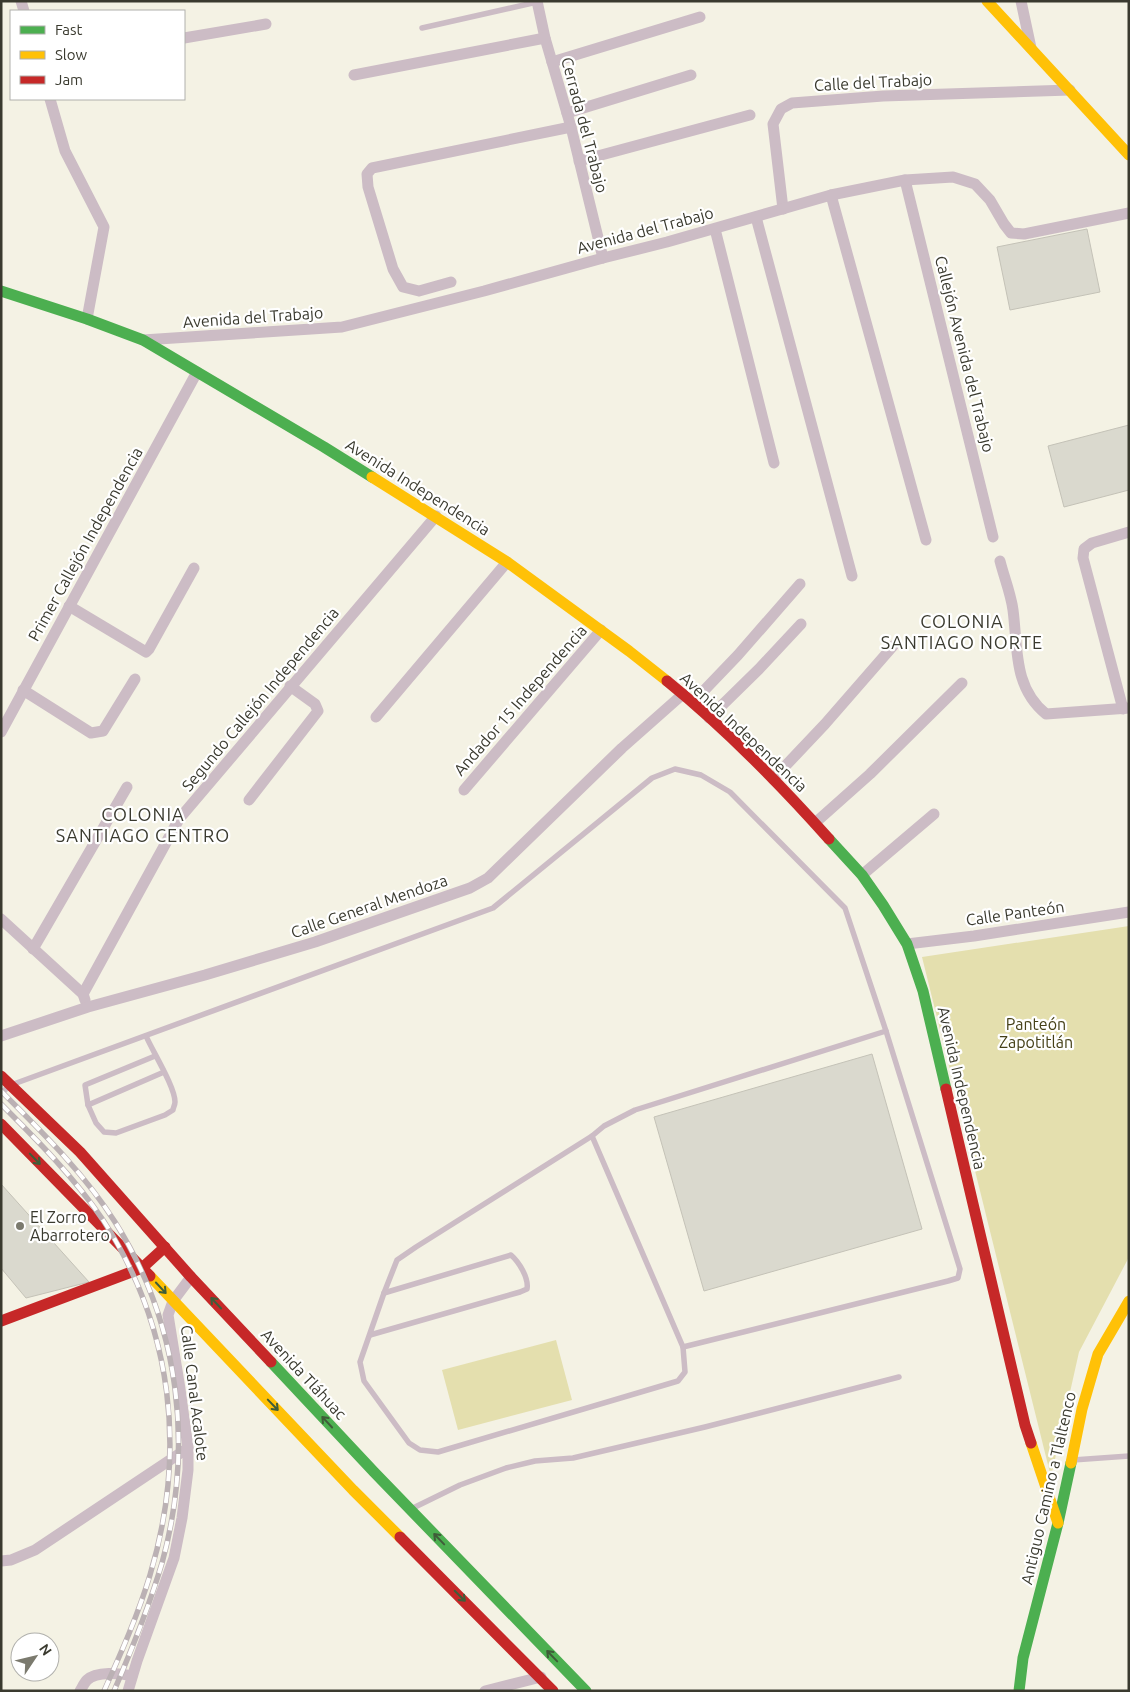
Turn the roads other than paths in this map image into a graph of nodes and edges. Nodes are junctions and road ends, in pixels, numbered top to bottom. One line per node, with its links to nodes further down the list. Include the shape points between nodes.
1 (987, 1): 9 (street)
2 (1021, 1): 9 (street)
3 (537, 2): 6 (lane); 8 (street, Cerrada del Trabajo)
4 (700, 17): 10 (street)
5 (266, 24): 7 (street)
6 (422, 28)
7 (185, 38)
8 (545, 38): 10 (street, Cerrada del Trabajo); 11 (street)
9 (1031, 48): 13 (street)
10 (552, 62): 15 (street, Cerrada del Trabajo)
11 (354, 75)
12 (691, 75): 15 (street)
13 (1070, 90): 18 (street); 22 (street, Calle del Trabajo, via 792,102 781,109 774,124)
14 (50, 100): 29 (street, via 65,151 104,227)
15 (567, 113): 17 (street, Cerrada del Trabajo)
16 (750, 115): 19 (street)
17 (571, 127): 19 (street, Cerrada del Trabajo); 27 (street, via 372,168 367,174 393,269 403,287 419,291)
18 (1129, 156)
19 (579, 161): 26 (street, Cerrada del Trabajo)
20 (905, 180): 21 (street, Avenida del Trabajo); 23 (street, Avenida del Trabajo, via 952,177 975,184 990,200 1011,233 1024,234); 35 (street, Callejón Avenida del Trabajo)
21 (831, 195): 22 (street, Avenida del Trabajo); 36 (street)
22 (783, 209): 24 (street, Avenida del Trabajo)
23 (1129, 213)
24 (756, 217): 25 (street, Avenida del Trabajo); 40 (street)
25 (715, 229): 26 (street, Avenida del Trabajo); 32 (street)
26 (602, 258): 30 (street, Avenida del Trabajo, via 342,327)
27 (451, 282)
28 (3, 294): 29 (street, Avenida Independencia)
29 (87, 318): 30 (street, Avenida Independencia)
30 (143, 340): 31 (street, Avenida Independencia)
31 (197, 372): 33 (street, Avenida Independencia); 42 (street, Primer Callejón Independencia)
32 (774, 463)
33 (436, 516): 38 (street, Avenida Independencia); 48 (street, Segundo Callejón Independencia)
34 (1129, 532): 52 (street, via 1092,543 1084,550 1084,565)
35 (993, 537)
36 (926, 540)
37 (1000, 561): 52 (street, via 1013,608 1015,650 1021,675 1036,706 1046,714)
38 (506, 562): 44 (street, Avenida Independencia); 53 (street)
39 (194, 568): 42 (street, via 146,652)
40 (852, 576)
41 (800, 584): 51 (street)
42 (70, 606): 49 (street, Primer Callejón Independencia)
43 (801, 624): 54 (street)
44 (601, 630): 50 (street, Avenida Independencia); 58 (street, Andador 15 Independencia)
45 (893, 646): 56 (street)
46 (135, 679): 49 (street, via 103,732 98,733 91,733)
47 (962, 683): 61 (street)
48 (290, 686): 59 (street, via 315,704 318,711); 67 (street, Segundo Callejón Independencia, via 179,819)
49 (23, 690): 55 (street, Primer Callejón Independencia)
50 (683, 694): 51 (street, Avenida Independencia); 68 (street, Calle General Mendoza, via 622,748 488,878 470,888 315,942)
51 (693, 702): 54 (street, Avenida Independencia)
52 (1126, 709)
53 (376, 716)
54 (710, 718): 56 (street, Avenida Independencia)
55 (1, 732)
56 (773, 779): 61 (street, Avenida Independencia)
57 (127, 787): 66 (street)
58 (464, 790)
59 (249, 800)
60 (934, 814): 62 (street)
61 (815, 823): 62 (street, Avenida Independencia)
62 (862, 875): 65 (street, Avenida Independencia)
63 (1129, 912): 65 (street, Calle Panteón)
64 (1, 919): 66 (street)
65 (907, 944): 95 (street, Avenida Independencia, via 923,991 1025,1425)
66 (33, 949): 67 (street)
67 (84, 994): 68 (street)
68 (88, 1007): 70 (street, Calle General Mendoza)
69 (886, 1031): 71 (lane, via 845,908 730,792 701,775 675,769 652,778 493,908); 79 (lane, via 635,1110); 88 (lane, via 960,1269 958,1278)
70 (1, 1036)
71 (146, 1036): 72 (lane); 75 (lane)
72 (155, 1056): 73 (lane); 77 (lane, via 85,1085)
73 (164, 1072): 77 (lane); 77 (lane, via 175,1102 173,1110 165,1115 116,1133 104,1132)
74 (1, 1076): 75 (street, Avenida Tláhuac)
75 (11, 1085): 76 (lane); 80 (street, Avenida Tláhuac, via 80,1152)
76 (1, 1093)
77 (88, 1105)
78 (1, 1124): 81 (street, Avenida Tláhuac, one-way to 81)
79 (592, 1136): 83 (lane, via 397,1260); 88 (lane)
80 (165, 1247): 81 (street); 82 (street, Avenida Tláhuac)
81 (142, 1268): 84 (street, Avenida Tláhuac, one-way to 84); 86 (street)
82 (191, 1277): 84 (street, Calle Canal Acalote); 93 (street, Avenida Tláhuac, one-way to 82)
83 (384, 1294): 87 (lane); 87 (lane, via 511,1255 528,1284 520,1292)
84 (173, 1301): 90 (street, Calle Canal Acalote, via 168,1315); 93 (street, Avenida Tláhuac, one-way to 93, via 273,1404)
85 (1129, 1301): 92 (street, Antiguo Camino a Tlaltenco, via 1098,1354)
86 (1, 1321)
87 (370, 1335): 88 (lane, via 360,1362 364,1381 409,1443 420,1450 438,1452 678,1381 684,1372)
88 (683, 1348)
89 (899, 1377): 94 (lane, via 582,1456 506,1468 460,1485)
90 (188, 1448): 96 (street, via 35,1550); 97 (street, Calle Canal Acalote, via 182,1518 174,1558)
91 (1129, 1456): 92 (lane)
92 (1071, 1461): 95 (street, Antiguo Camino a Tlaltenco)
93 (363, 1481): 94 (street, Avenida Tláhuac); 98 (street, Avenida Tláhuac, one-way to 98)
94 (411, 1509): 103 (street, Avenida Tláhuac, one-way to 94)
95 (1058, 1523): 104 (street, Antiguo Camino a Tlaltenco, via 1023,1658)
96 (1, 1561)
97 (132, 1676): 99 (street, via 97,1675 87,1679); 100 (street, Calle Canal Acalote)
98 (541, 1677): 101 (street); 102 (street, Avenida Tláhuac)
99 (80, 1691)
100 (128, 1691)
101 (484, 1691)
102 (554, 1691)
103 (586, 1691)
104 (1018, 1691)

